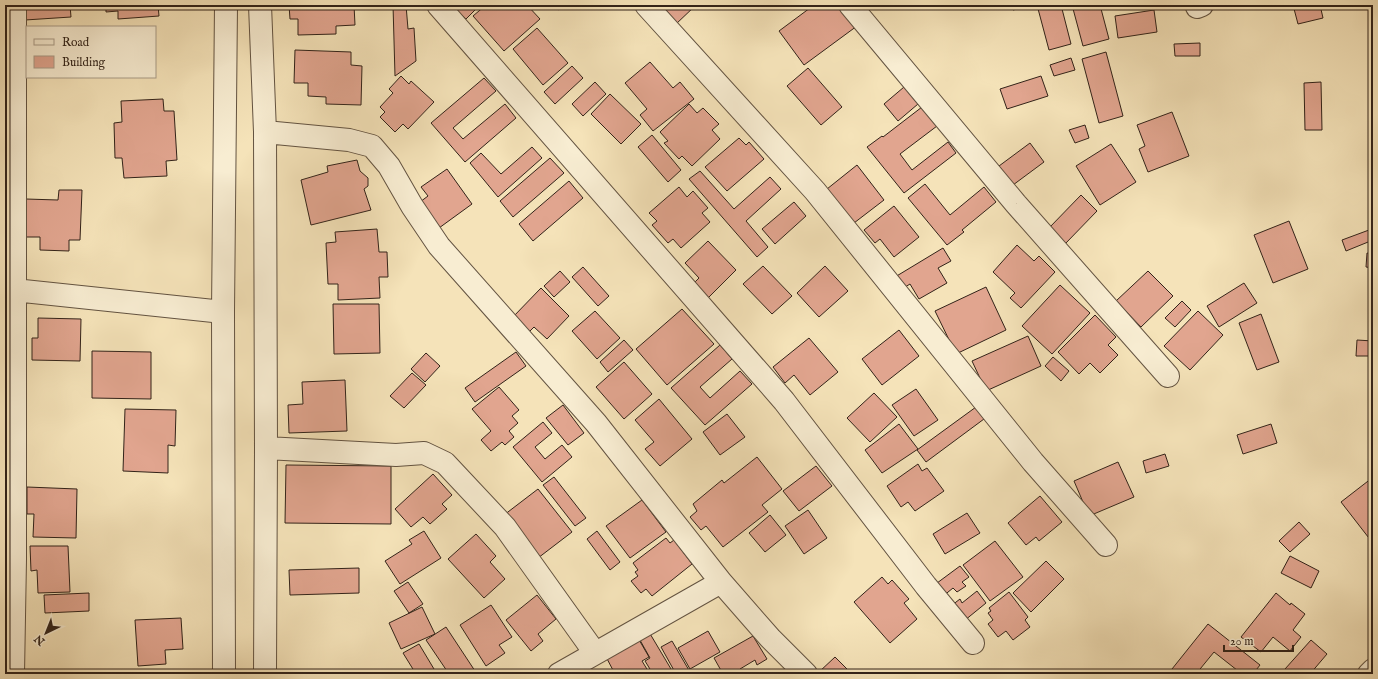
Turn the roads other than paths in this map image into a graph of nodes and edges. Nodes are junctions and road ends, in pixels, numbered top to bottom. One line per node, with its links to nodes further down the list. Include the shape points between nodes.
1 (15, 5): 8 (street)
2 (226, 5): 9 (street)
3 (260, 5): 7 (street)
4 (438, 5): 14 (street, via 784,401)
5 (646, 5): 12 (street, via 815,191 1033,462)
6 (850, 5): 10 (street, via 1016,204)
7 (265, 132): 11 (street); 13 (street, via 349,140 372,146 389,166 438,246 596,423)
8 (10, 289): 9 (street); 17 (street, via 15,559)
9 (223, 312): 18 (street)
10 (1168, 376)
11 (266, 448): 15 (street, via 396,455 424,453 445,463 505,527); 19 (street)
12 (1106, 545)
13 (720, 582): 15 (street); 21 (street)
14 (973, 643)
15 (595, 653): 20 (street)
16 (1373, 670): 22 (street)
17 (13, 674)
18 (224, 674)
19 (265, 674)
20 (559, 674)
21 (806, 674)
22 (1370, 674)

